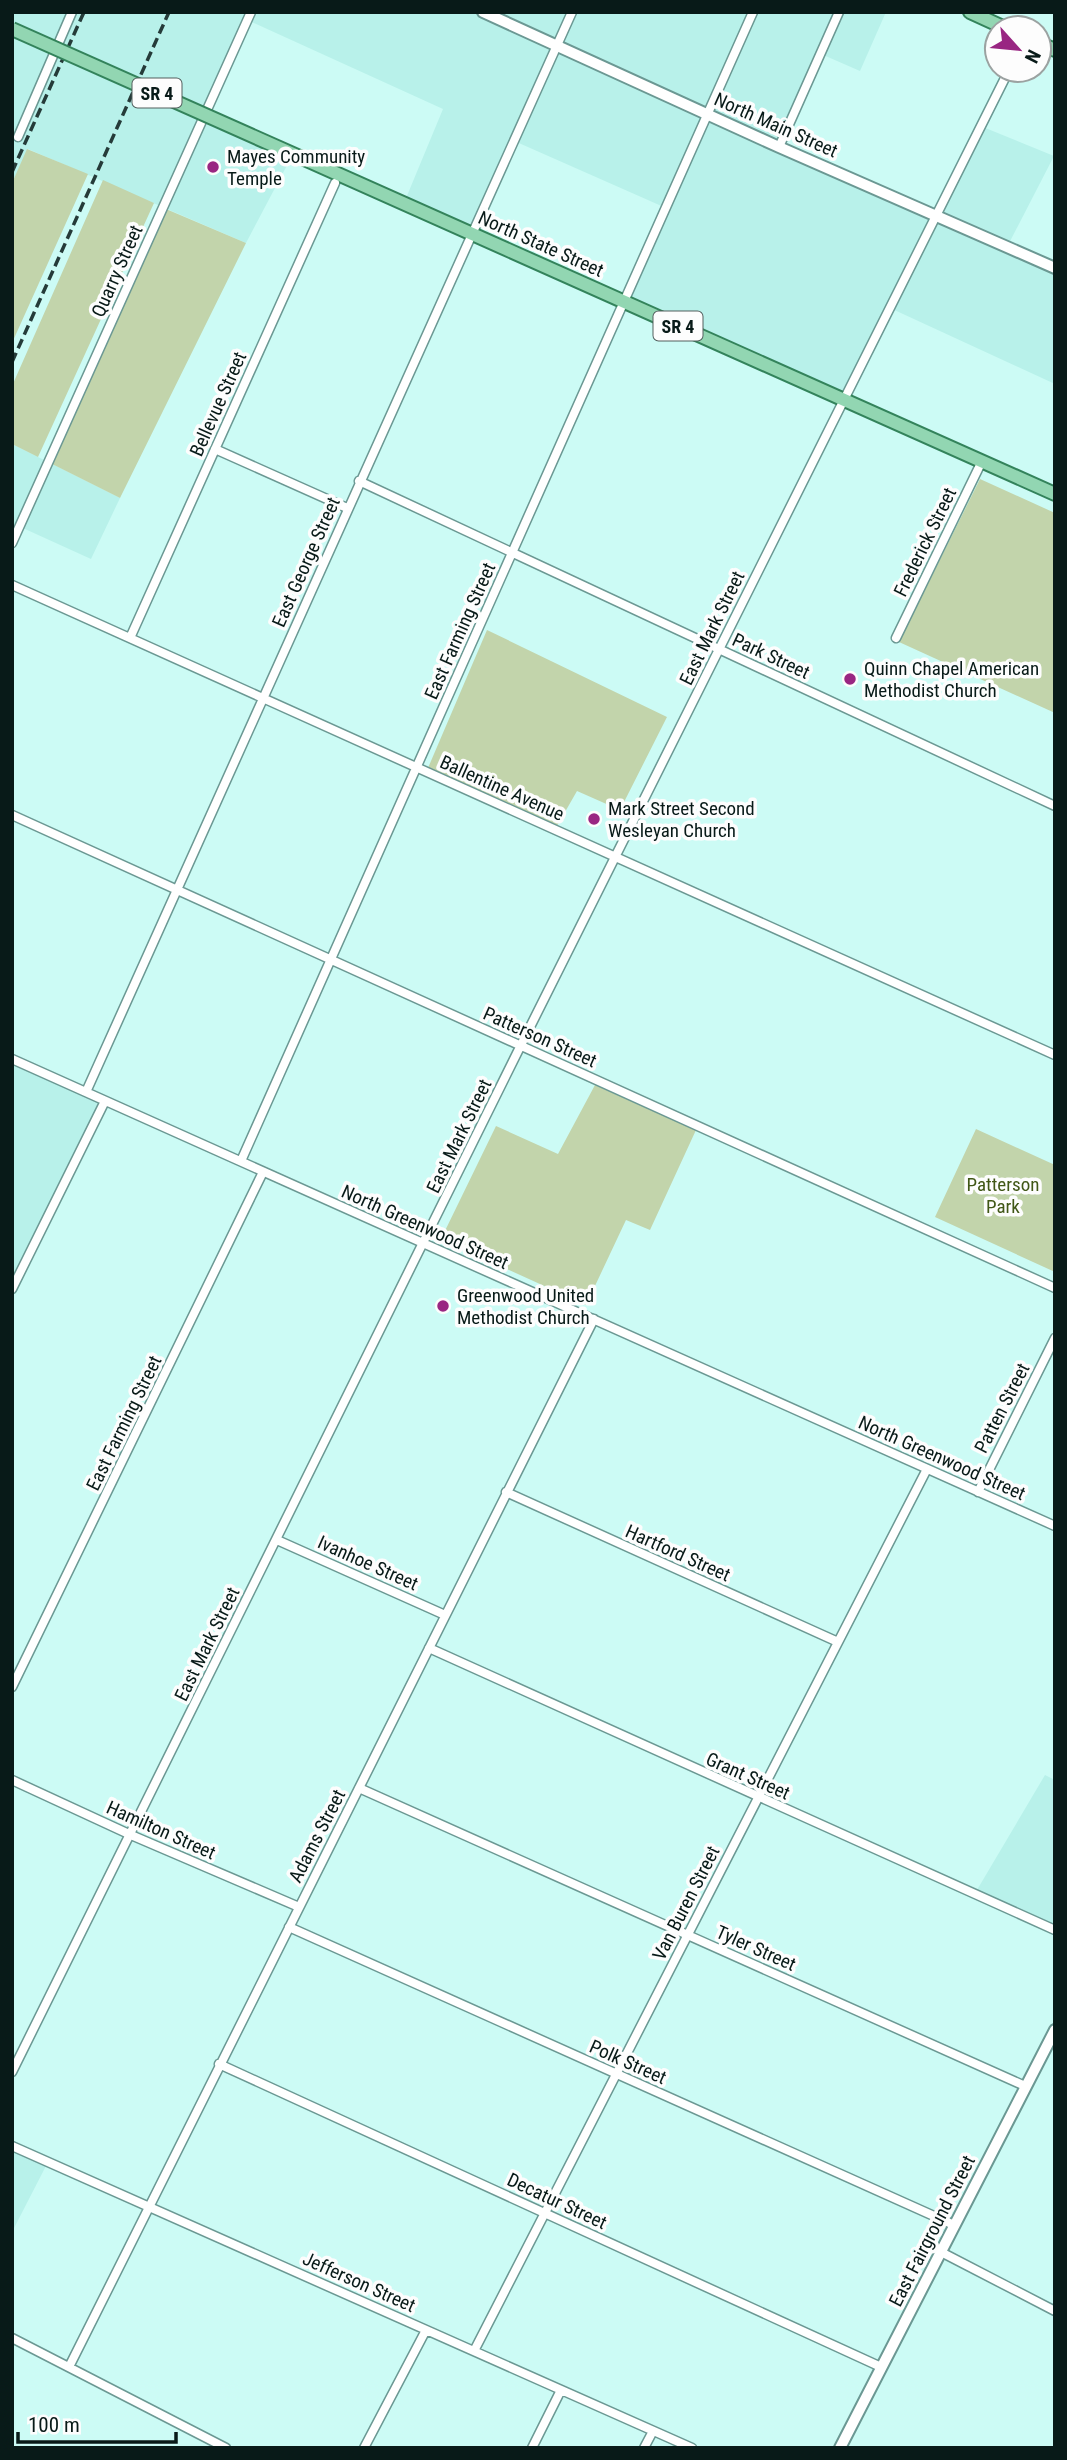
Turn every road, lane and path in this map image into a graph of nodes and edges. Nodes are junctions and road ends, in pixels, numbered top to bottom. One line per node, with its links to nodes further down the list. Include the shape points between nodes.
1 (72, 12): 11 (street)
2 (251, 12): 24 (street, Quarry Street)
3 (483, 12): 8 (street, North Main Street)
4 (572, 12): 8 (street, East George Street)
5 (753, 12): 10 (street, East Farming Street)
6 (839, 12): 12 (street)
7 (12, 29): 15 (main road, North State Street / SR 4, bridge)
8 (556, 45): 10 (street, North Main Street); 15 (street, East George Street)
9 (1002, 84): 14 (street, East Mark Street)
10 (709, 114): 12 (street, North Main Street); 17 (street, East Farming Street)
11 (18, 136)
12 (779, 147): 14 (street, North Main Street)
13 (335, 183): 19 (street, Bellevue Street)
14 (935, 214): 16 (street, North Main Street); 18 (street, East Mark Street)
15 (471, 234): 17 (main road, North State Street / SR 4); 21 (street, East George Street)
16 (1055, 268)
17 (625, 302): 18 (main road, North State Street / SR 4); 25 (street, East Farming Street)
18 (843, 399): 20 (main road, North State Street / SR 4); 29 (street, East Mark Street)
19 (215, 449): 23 (street); 27 (street, Bellevue Street)
20 (982, 461): 22 (main road, North State Street / SR 4); 28 (street, Frederick Street)
21 (359, 481): 23 (street, East George Street); 25 (street, Park Street)
22 (1055, 494)
23 (347, 508): 30 (street, East George Street)
24 (12, 543)
25 (513, 553): 29 (street, Park Street); 31 (street, East Farming Street)
26 (12, 585): 27 (street, Ballentine Avenue)
27 (130, 638): 30 (street, Ballentine Avenue)
28 (896, 638)
29 (719, 649): 32 (street, Park Street); 34 (street, East Mark Street)
30 (263, 698): 31 (street, Ballentine Avenue); 35 (street, East George Street)
31 (417, 768): 34 (street, Ballentine Avenue); 36 (street, East Farming Street)
32 (1055, 806)
33 (12, 815): 35 (street, Patterson Street)
34 (615, 856): 37 (street, East Mark Street); 38 (street, Ballentine Avenue)
35 (177, 890): 36 (street, Patterson Street); 40 (street, East George Street)
36 (331, 960): 37 (street, Patterson Street); 42 (street, East Farming Street)
37 (521, 1045): 44 (street, East Mark Street); 45 (street, Patterson Street)
38 (1055, 1055)
39 (12, 1059): 40 (street, North Greenwood Street)
40 (86, 1092): 41 (street, North Greenwood Street)
41 (105, 1101): 42 (street, North Greenwood Street); 46 (street)
42 (241, 1161): 43 (street, North Greenwood Street)
43 (263, 1172): 44 (street, North Greenwood Street); 57 (street, East Farming Street)
44 (423, 1243): 47 (street, North Greenwood Street); 53 (street, East Mark Street)
45 (1055, 1288)
46 (12, 1289)
47 (594, 1319): 49 (street, North Greenwood Street); 50 (street, Adams Street)
48 (1055, 1338): 51 (street, Patten Street)
49 (927, 1469): 51 (street, North Greenwood Street); 55 (street, Van Buren Street)
50 (506, 1492): 54 (street, Adams Street); 55 (street, Hartford Street)
51 (978, 1492): 52 (street, North Greenwood Street)
52 (1055, 1526)
53 (277, 1540): 54 (street, Ivanhoe Street); 61 (street, East Mark Street)
54 (445, 1615): 56 (street, Adams Street)
55 (838, 1642): 60 (street, Van Buren Street)
56 (429, 1648): 59 (street, Adams Street); 60 (street, Grant Street)
57 (12, 1688)
58 (12, 1780): 61 (street, Hamilton Street)
59 (359, 1788): 62 (street, Adams Street); 65 (street, Tyler Street)
60 (758, 1798): 64 (street, Grant Street); 65 (street, Van Buren Street)
61 (131, 1835): 62 (street, Hamilton Street); 68 (street, East Mark Street)
62 (299, 1907): 63 (street, Adams Street)
63 (289, 1927): 67 (street, Adams Street); 69 (street, Polk Street)
64 (1055, 1930)
65 (688, 1935): 69 (street, Van Buren Street); 70 (street, Tyler Street)
66 (1055, 2029): 70 (street, East Fairground Street)
67 (219, 2064): 72 (street, Adams Street); 73 (street, Decatur Street)
68 (12, 2072)
69 (616, 2074): 73 (street, Van Buren Street); 74 (street, Polk Street)
70 (1025, 2086): 74 (street, East Fairground Street)
71 (12, 2146): 72 (street, Jefferson Street)
72 (149, 2207): 77 (street, Jefferson Street); 80 (street, Adams Street)
73 (545, 2213): 79 (street, Van Buren Street); 81 (street, Decatur Street)
74 (954, 2225): 75 (street, East Fairground Street)
75 (940, 2252): 76 (street); 81 (street, East Fairground Street)
76 (1055, 2311)
77 (426, 2330): 79 (street, Jefferson Street); 85 (street)
78 (12, 2338): 80 (street)
79 (474, 2351): 82 (street, Jefferson Street)
80 (69, 2367): 84 (street)
81 (881, 2367): 89 (street, East Fairground Street)
82 (561, 2390): 83 (street, Jefferson Street); 86 (street)
83 (653, 2431): 87 (street); 88 (street, Jefferson Street)
84 (226, 2448)
85 (364, 2448)
86 (532, 2448)
87 (644, 2448)
88 (692, 2448)
89 (840, 2448)

